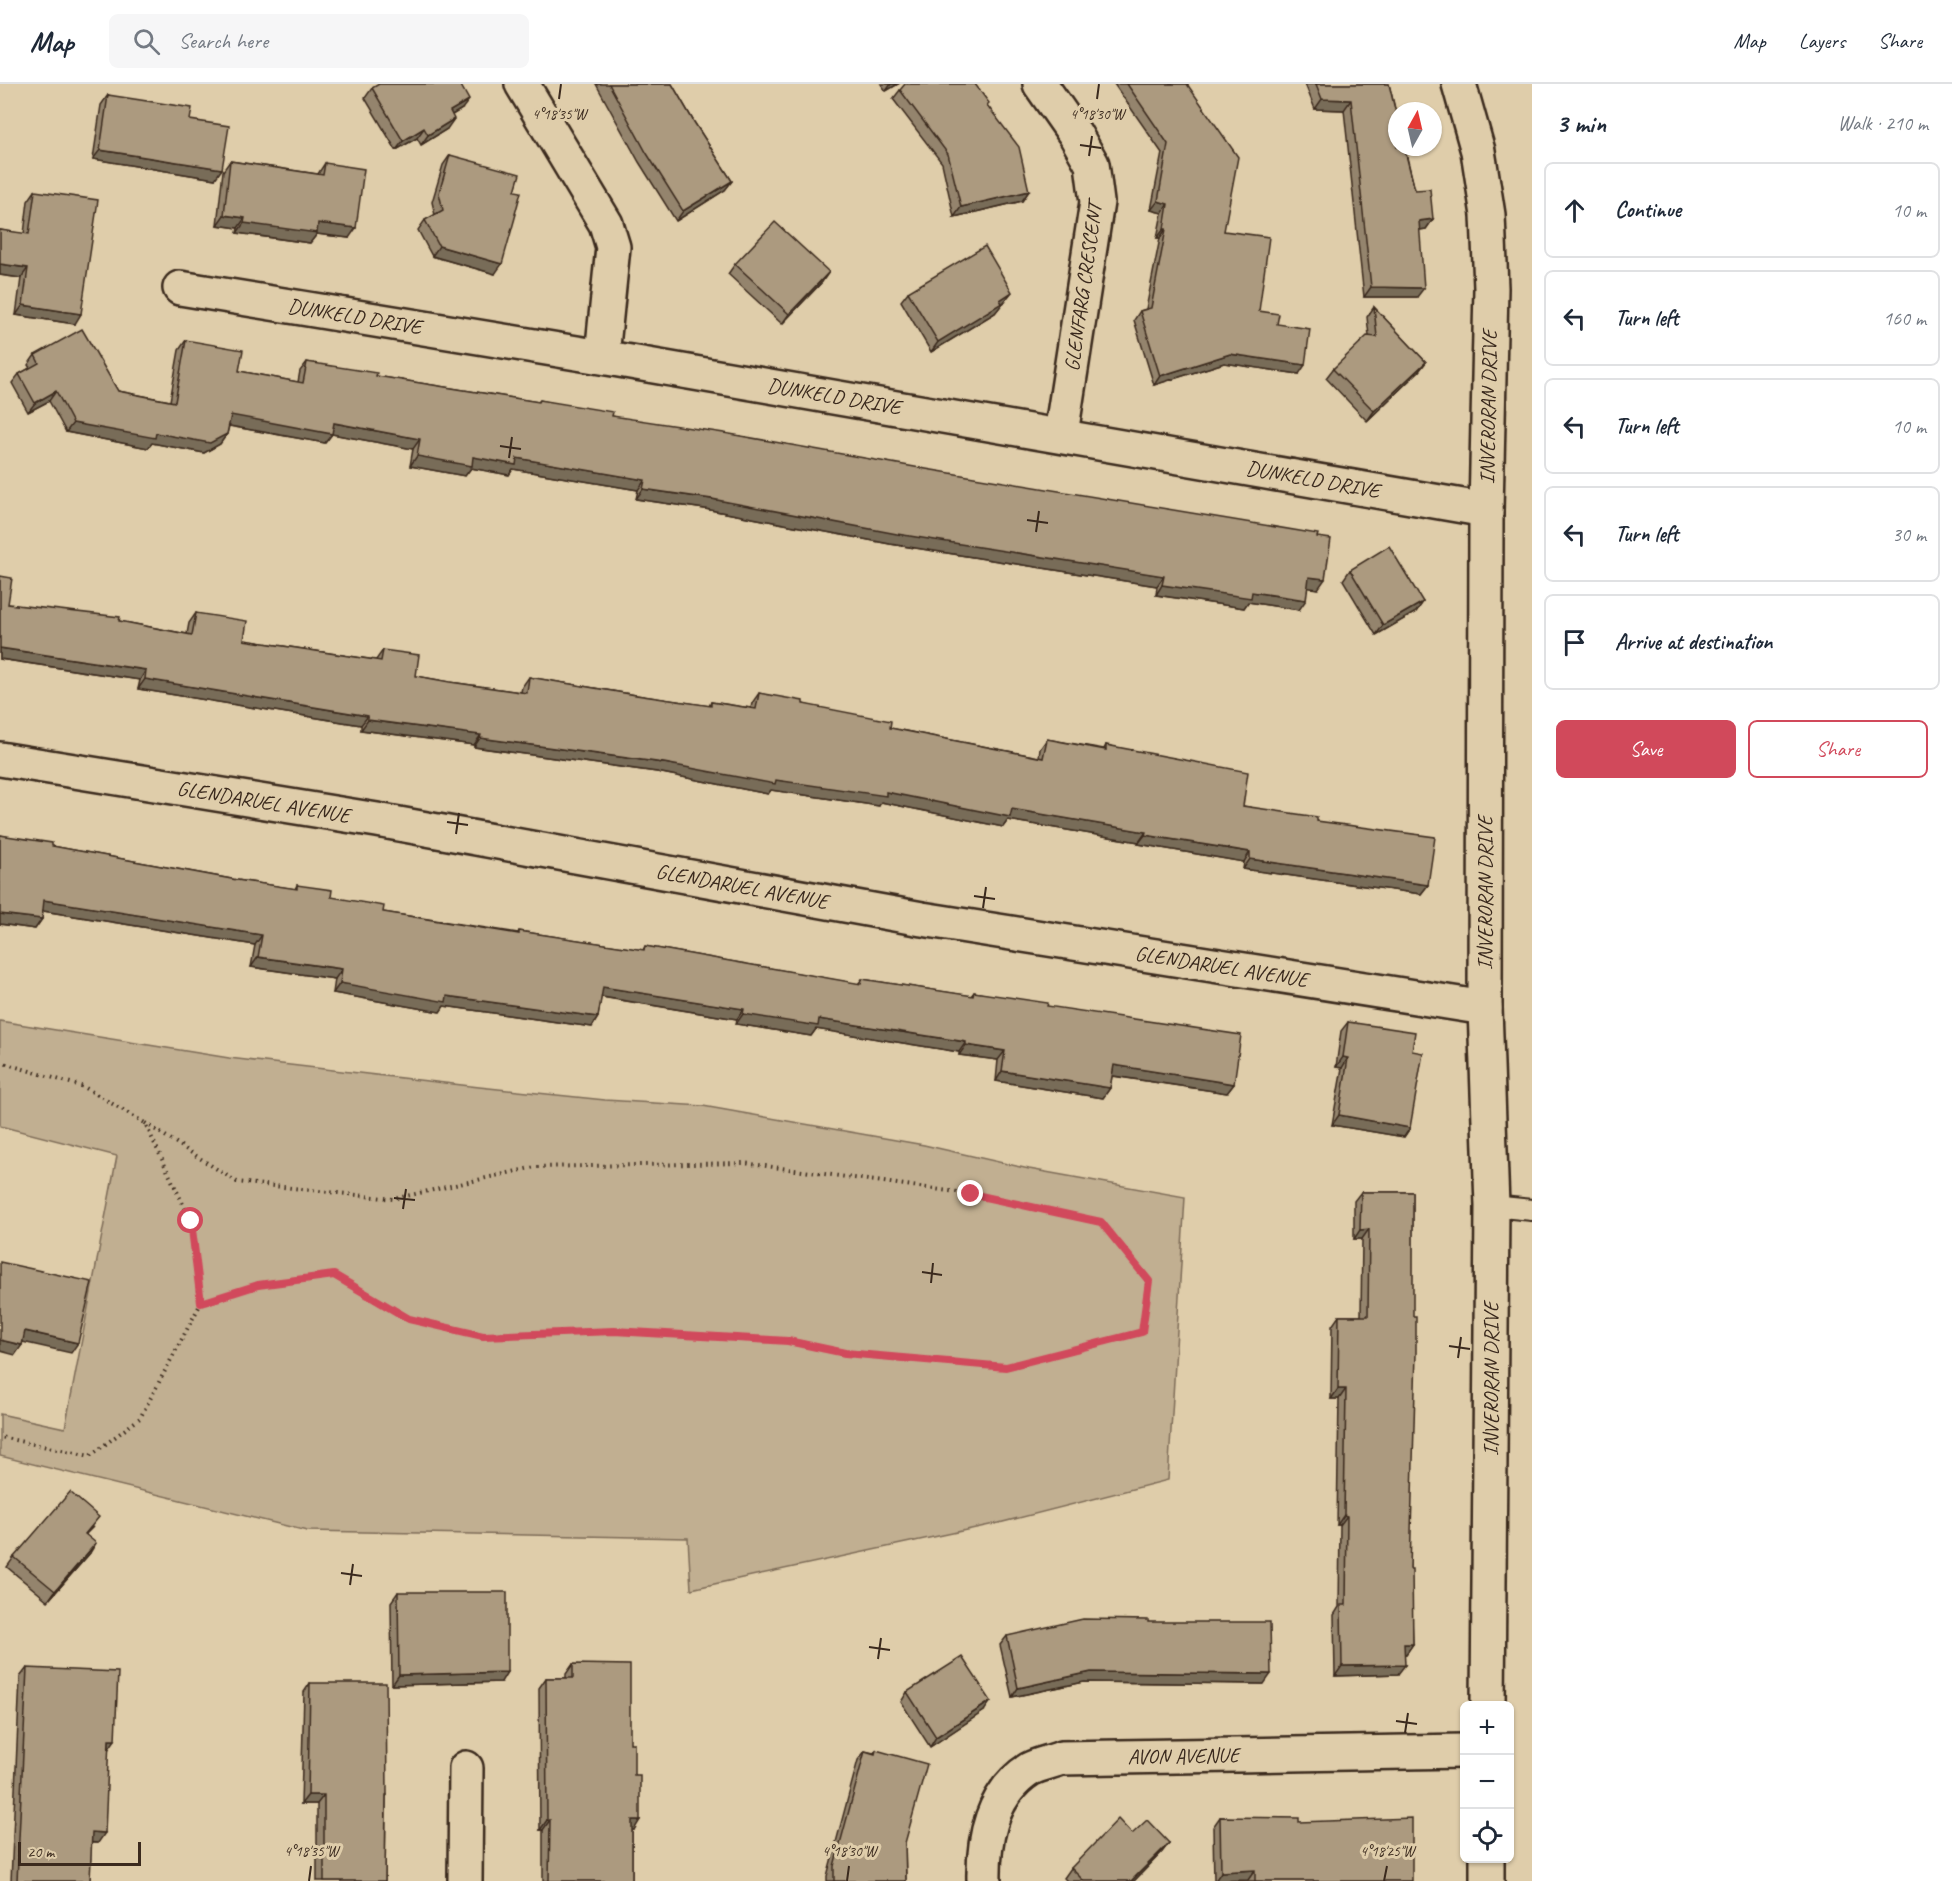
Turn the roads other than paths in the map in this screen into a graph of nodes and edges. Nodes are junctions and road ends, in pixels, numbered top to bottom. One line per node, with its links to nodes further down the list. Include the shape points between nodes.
1 (522, 84): 5 (street, via 606,224 613,247)
2 (1040, 84): 6 (street, GLENFARG CRESCENT, via 1092,164 1097,202)
3 (1459, 84): 7 (street, INVERORAN DRIVE, via 1478,151 1488,215 1491,288)
4 (180, 288): 5 (street, DUNKELD DRIVE)
5 (602, 356): 6 (street, DUNKELD DRIVE)
6 (1061, 434): 7 (street, DUNKELD DRIVE)
7 (1486, 510): 9 (street, INVERORAN DRIVE)
8 (0, 759): 9 (street, GLENDARUEL AVENUE, via 377,820 922,919)
9 (1485, 1008): 10 (street, INVERORAN DRIVE)
10 (1492, 1206): 11 (lane); 12 (street, INVERORAN DRIVE)
11 (1532, 1210)
12 (1488, 1701)
13 (1460, 1751): 17 (street, AVON AVENUE, via 1061,1758 1031,1768 1010,1786 996,1808 987,1836)
14 (466, 1768): 16 (street)
15 (1487, 1863): 18 (street)
16 (465, 1881)
17 (984, 1881)
18 (1487, 1881)

